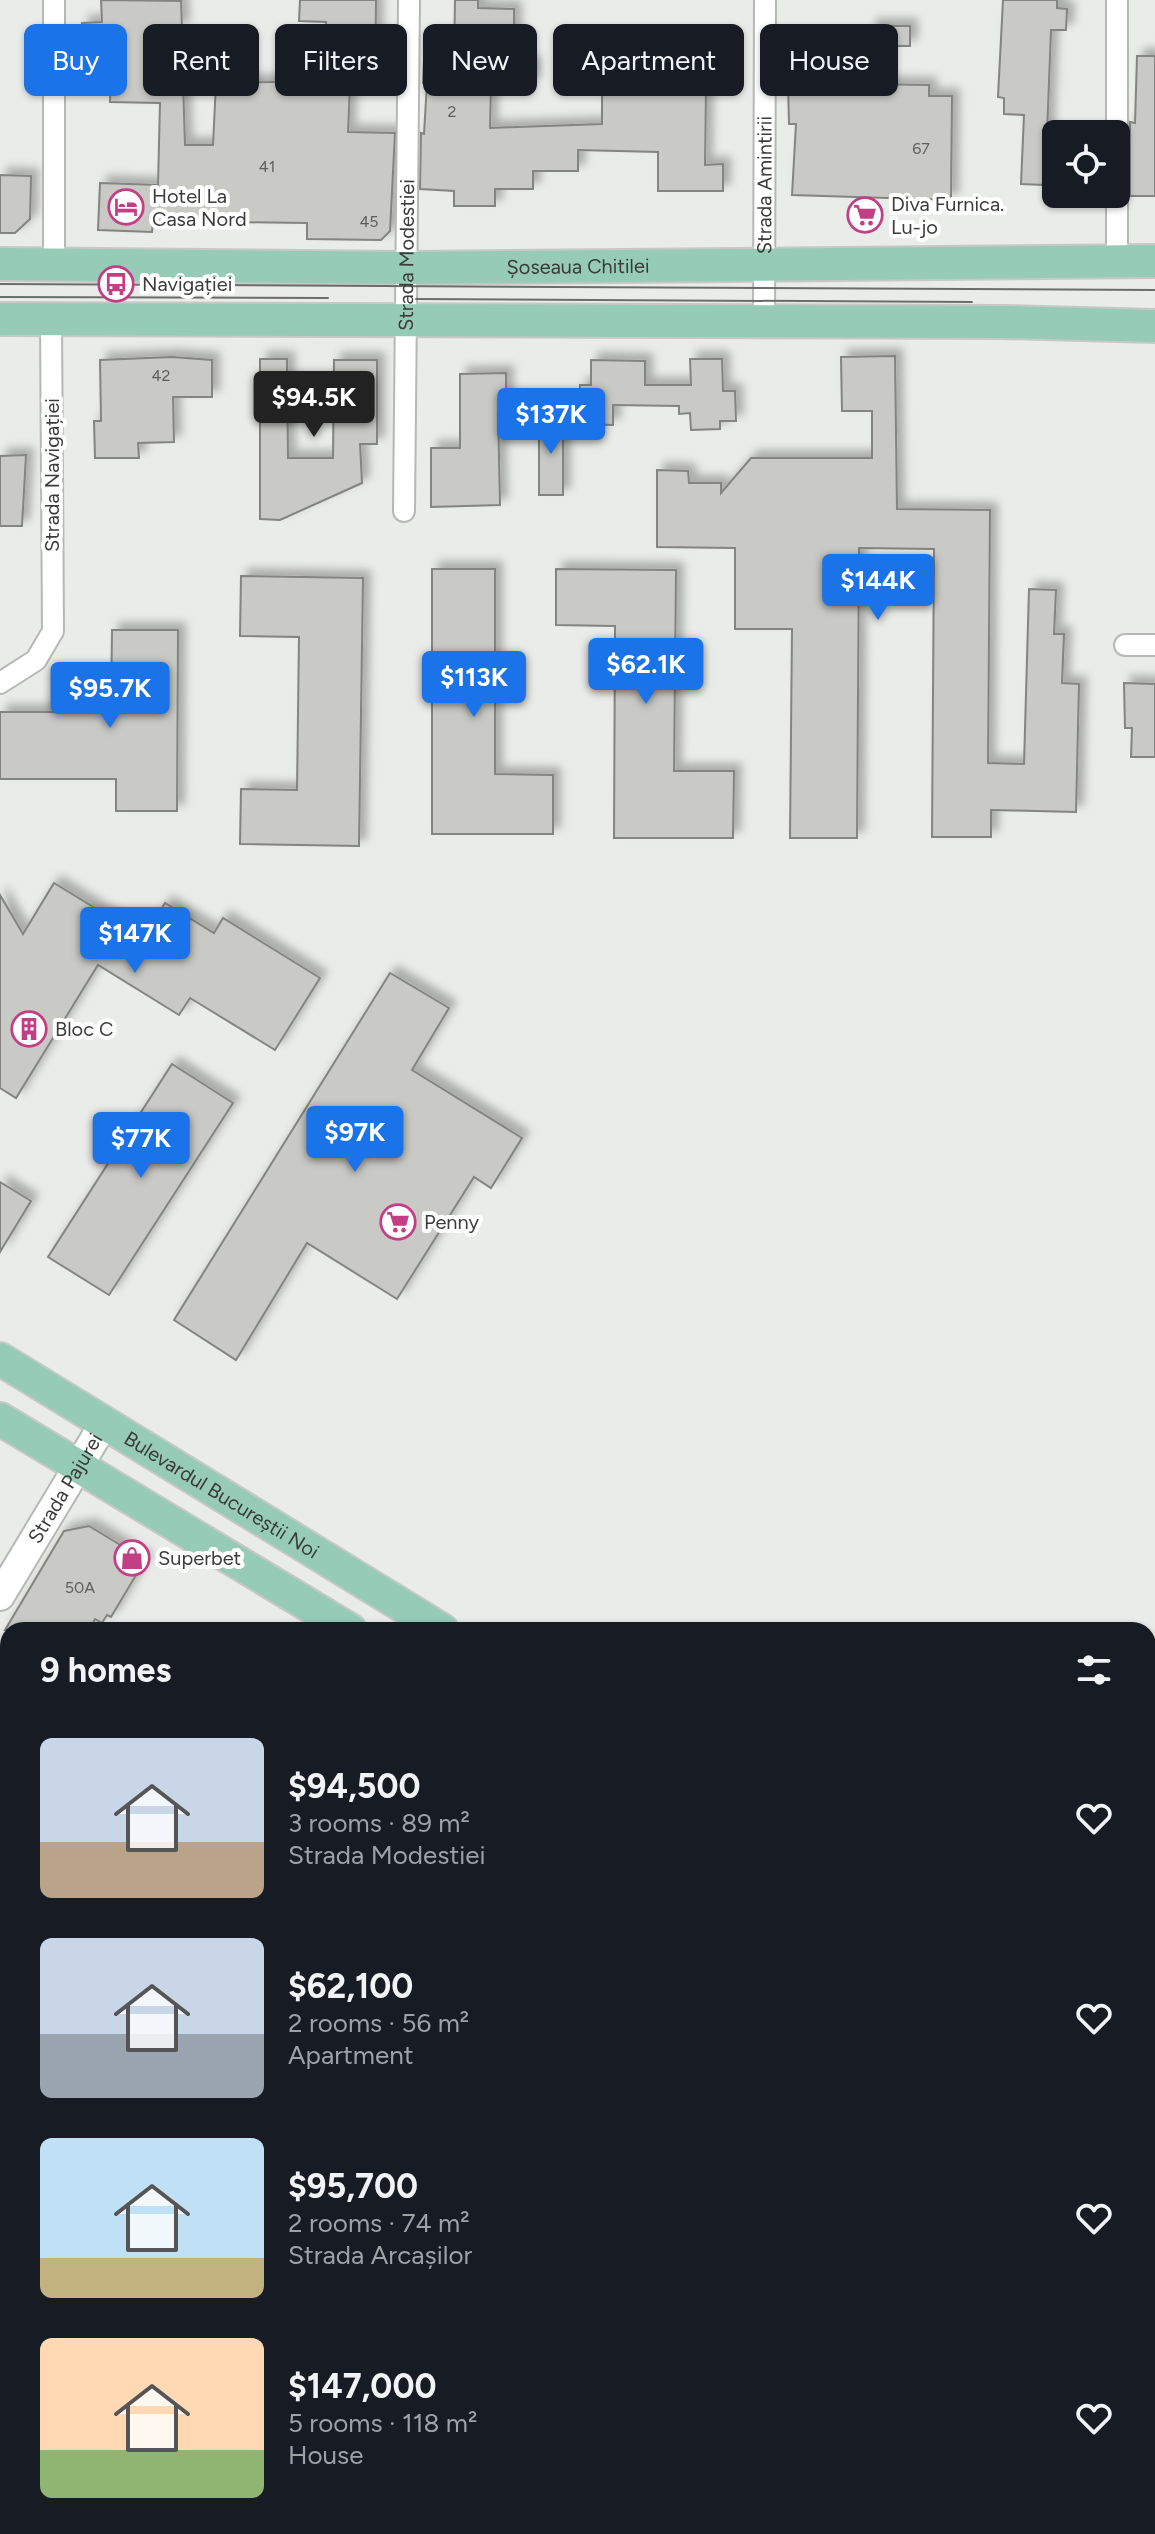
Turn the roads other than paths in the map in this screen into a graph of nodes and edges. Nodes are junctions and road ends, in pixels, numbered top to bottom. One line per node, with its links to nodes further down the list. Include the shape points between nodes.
1 (54, 0): 8 (street)
2 (409, 0): 10 (street, Strada Modestiei)
3 (765, 0): 9 (street, Strada Amintirii)
4 (1117, 0): 6 (street)
5 (1155, 261): 6 (main road, Șoseaua Chitilei)
6 (1117, 263): 9 (main road, Șoseaua Chitilei)
7 (0, 264): 8 (main road, Șoseaua Chitilei)
8 (54, 265): 10 (main road, Șoseaua Chitilei)
9 (764, 267): 10 (main road, Șoseaua Chitilei); 14 (street, Strada Amintirii)
10 (407, 268): 12 (street, Strada Modestiei)
11 (0, 319): 13 (main road)
12 (406, 319): 13 (main road); 14 (main road); 16 (street, Strada Modestiei)
13 (51, 320): 19 (street, Strada Navigației, via 53,631 36,660)
14 (764, 321): 15 (main road)
15 (1155, 326)
16 (404, 511)
17 (1125, 645): 18 (street)
18 (1155, 645)
19 (0, 683)
20 (0, 1359): 22 (main road, Bulevardul Bucureștii Noi)
21 (0, 1419): 23 (main road)
22 (105, 1422): 23 (street, Strada Pajurei); 26 (main road, Bulevardul Bucureștii Noi)
23 (79, 1466): 24 (street, Strada Pajurei); 25 (main road)
24 (0, 1596)
25 (337, 1622)
26 (429, 1622)

